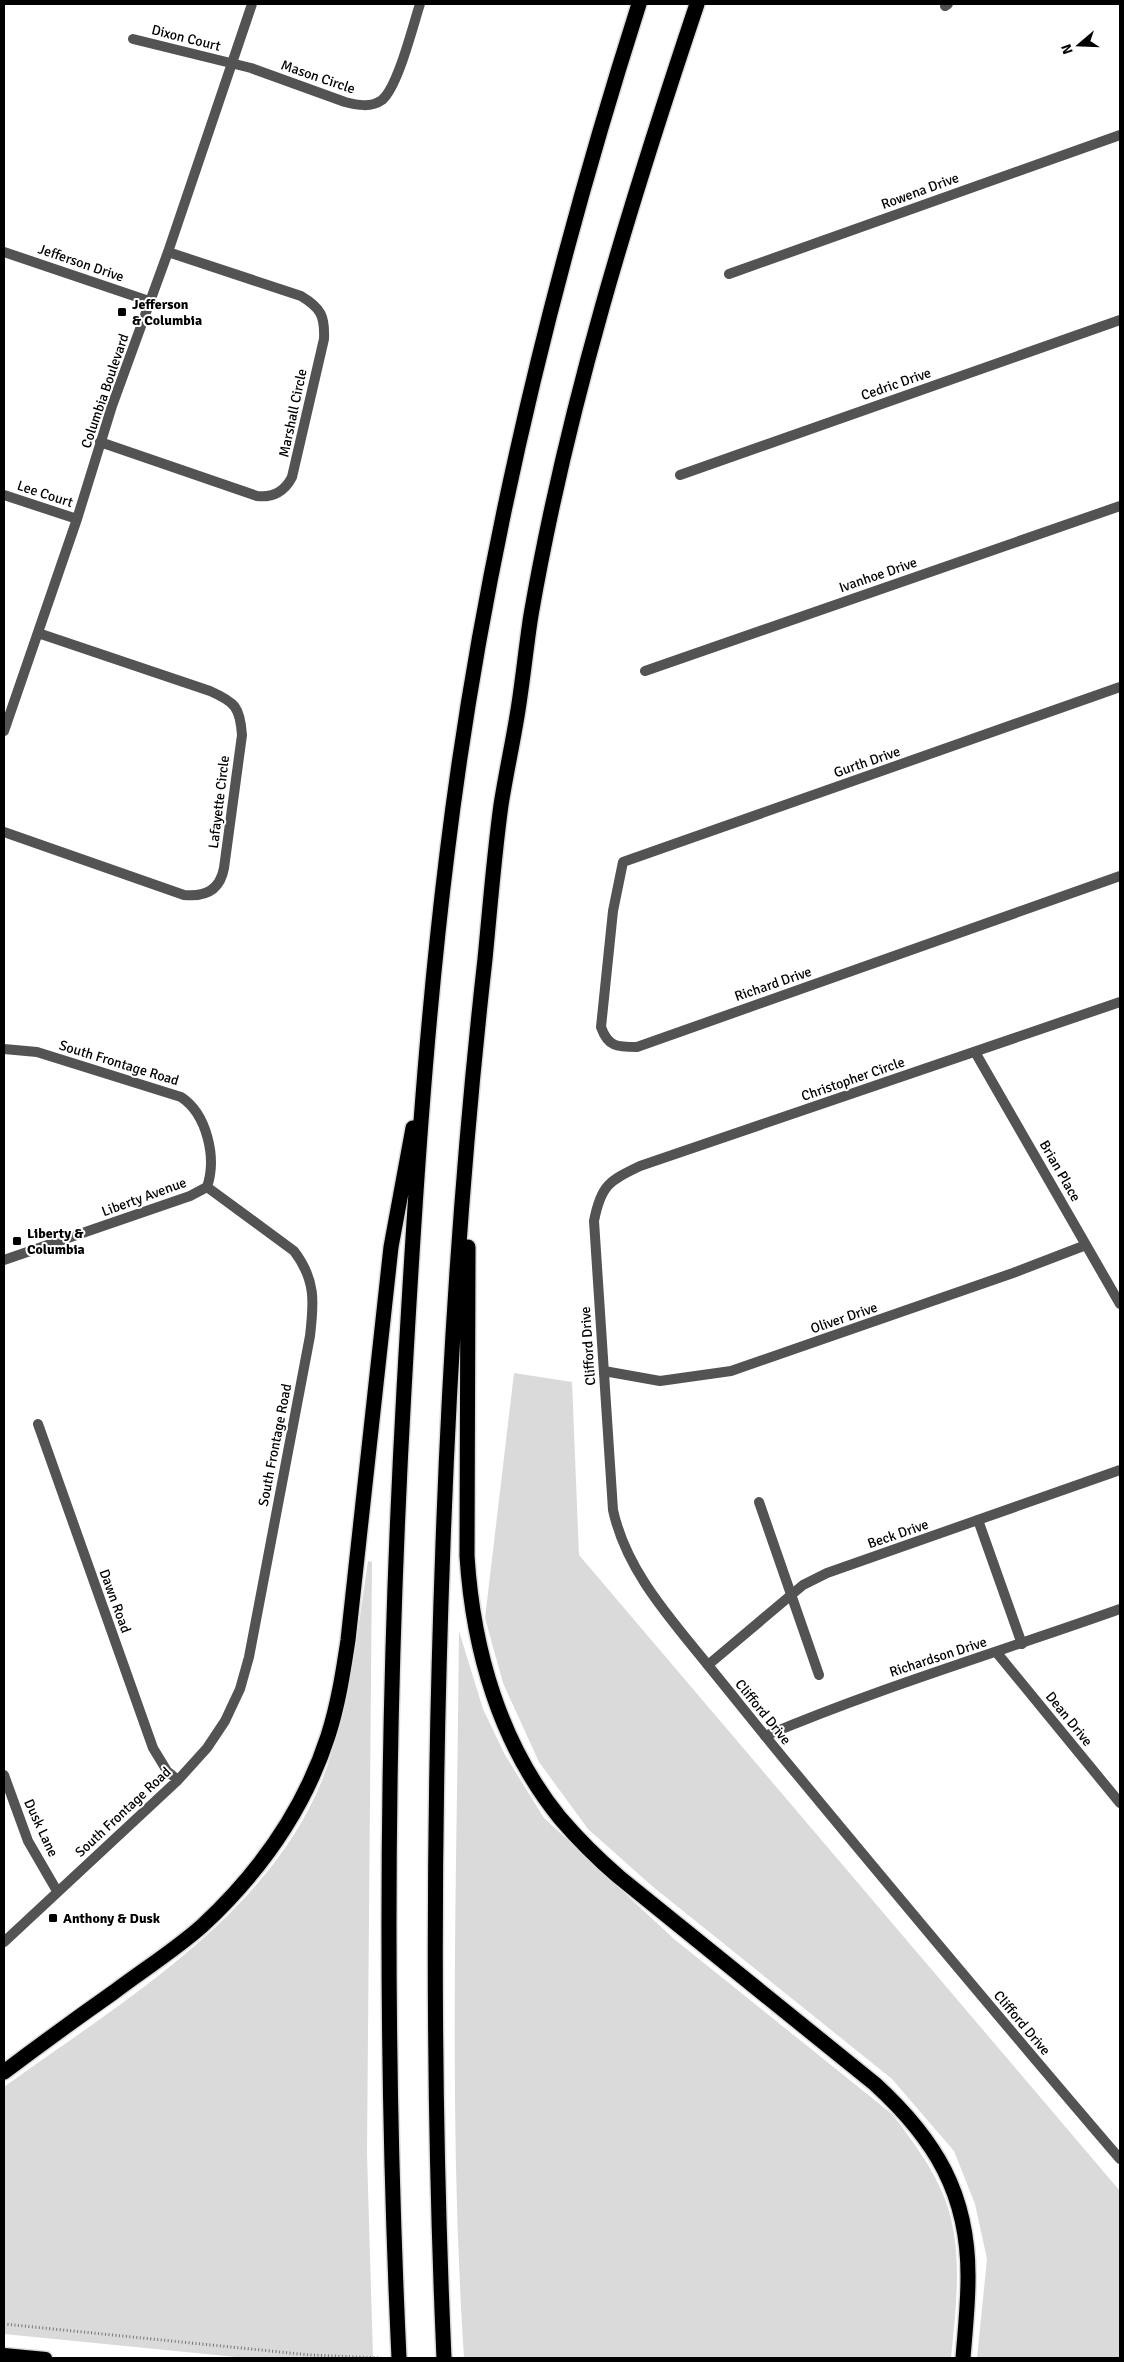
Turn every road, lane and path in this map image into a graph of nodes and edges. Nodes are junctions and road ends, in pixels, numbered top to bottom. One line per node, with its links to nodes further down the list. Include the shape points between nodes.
1 (252, 4): 6 (street, Columbia Boulevard)
2 (420, 4): 6 (street, Mason Circle, via 392,86 382,100 372,104 359,106 345,102)
3 (639, 4): 28 (highway, via 563,258 513,470 468,707 447,854)
4 (698, 4): 29 (highway, via 645,157 602,304 562,466 531,615 502,803)
5 (133, 39): 6 (street, Dixon Court)
6 (232, 64): 9 (street, Columbia Boulevard)
7 (1120, 135): 10 (street, Rowena Drive)
8 (4, 252): 11 (street, Jefferson Drive)
9 (168, 252): 11 (street, Columbia Boulevard); 13 (street, Marshall Circle, via 301,296 320,312 324,339 292,477 281,492 257,496)
10 (729, 274)
11 (149, 301): 13 (street, Columbia Boulevard)
12 (1120, 320): 14 (street, Cedric Drive)
13 (100, 442): 17 (street, Columbia Boulevard)
14 (680, 475)
15 (4, 495): 17 (street, Lee Court)
16 (1120, 506): 19 (street, Ivanhoe Drive)
17 (77, 519): 18 (street, Columbia Boulevard)
18 (38, 633): 21 (street, Columbia Boulevard); 22 (street, Lafayette Circle, via 210,691 236,706 242,735 222,880 216,888 202,895 184,895)
19 (645, 671)
20 (1120, 687): 23 (street, Gurth Drive)
21 (4, 730)
22 (4, 832)
23 (623, 862): 24 (street, Richard Drive, via 613,911 601,1027 610,1043 622,1047 636,1046)
24 (1120, 876)
25 (1120, 1002): 27 (street, Christopher Circle)
26 (4, 1049): 30 (street, South Frontage Road, via 37,1052 190,1102 197,1112 212,1162)
27 (975, 1052): 31 (street, Christopher Circle, via 640,1166 614,1179); 32 (street, Brian Place)
28 (426, 1058): 52 (highway, via 392,1247 348,1640 328,1737 309,1784 285,1829 233,1896 200,1927); 58 (highway, via 398,1493 392,1676 389,1974)
29 (468, 1110): 59 (highway, via 451,1357 439,1648 436,1898); 60 (highway, via 467,1556 475,1627 493,1695 514,1746 534,1781 560,1818 591,1852 875,2084 924,2134 952,2184 961,2215 968,2278)
30 (207, 1186): 33 (street, Liberty Avenue, via 190,1196); 48 (street, South Frontage Road, via 294,1251 305,1265 312,1284 313,1304 249,1657 240,1689 225,1721 207,1748)
31 (602, 1194): 35 (street, Clifford Drive, via 594,1220)
32 (1086, 1245): 34 (street, Brian Place); 35 (street, Oliver Drive, via 731,1371 660,1381)
33 (4, 1260)
34 (1120, 1304)
35 (604, 1371): 44 (street, Clifford Drive, via 613,1510 618,1530 635,1569)
36 (38, 1424): 48 (street, Dawn Road, via 153,1748)
37 (1120, 1470): 39 (street, Beck Drive)
38 (759, 1502): 40 (street)
39 (978, 1520): 40 (street, Beck Drive, via 827,1573); 42 (street)
40 (791, 1595): 44 (street, Beck Drive); 45 (street)
41 (1120, 1609): 42 (street, Richardson Drive)
42 (1022, 1644): 43 (street, Richardson Drive)
43 (997, 1653): 46 (street, Richardson Drive, via 912,1679); 49 (street, Dean Drive)
44 (708, 1665): 46 (street, Clifford Drive)
45 (819, 1675)
46 (765, 1736): 53 (street, Clifford Drive)
47 (4, 1775): 50 (street, Dusk Lane, via 28,1841)
48 (178, 1780): 50 (street, South Frontage Road)
49 (1120, 1803)
50 (57, 1892): 51 (street, South Frontage Road)
51 (4, 1942)
52 (4, 2072)
53 (1120, 2159)
54 (4, 2324): 57 (path, via 310,2355)
55 (4, 2354): 56 (main road)
56 (46, 2358)
57 (380, 2358)
58 (399, 2358)
59 (444, 2358)
60 (963, 2358)

